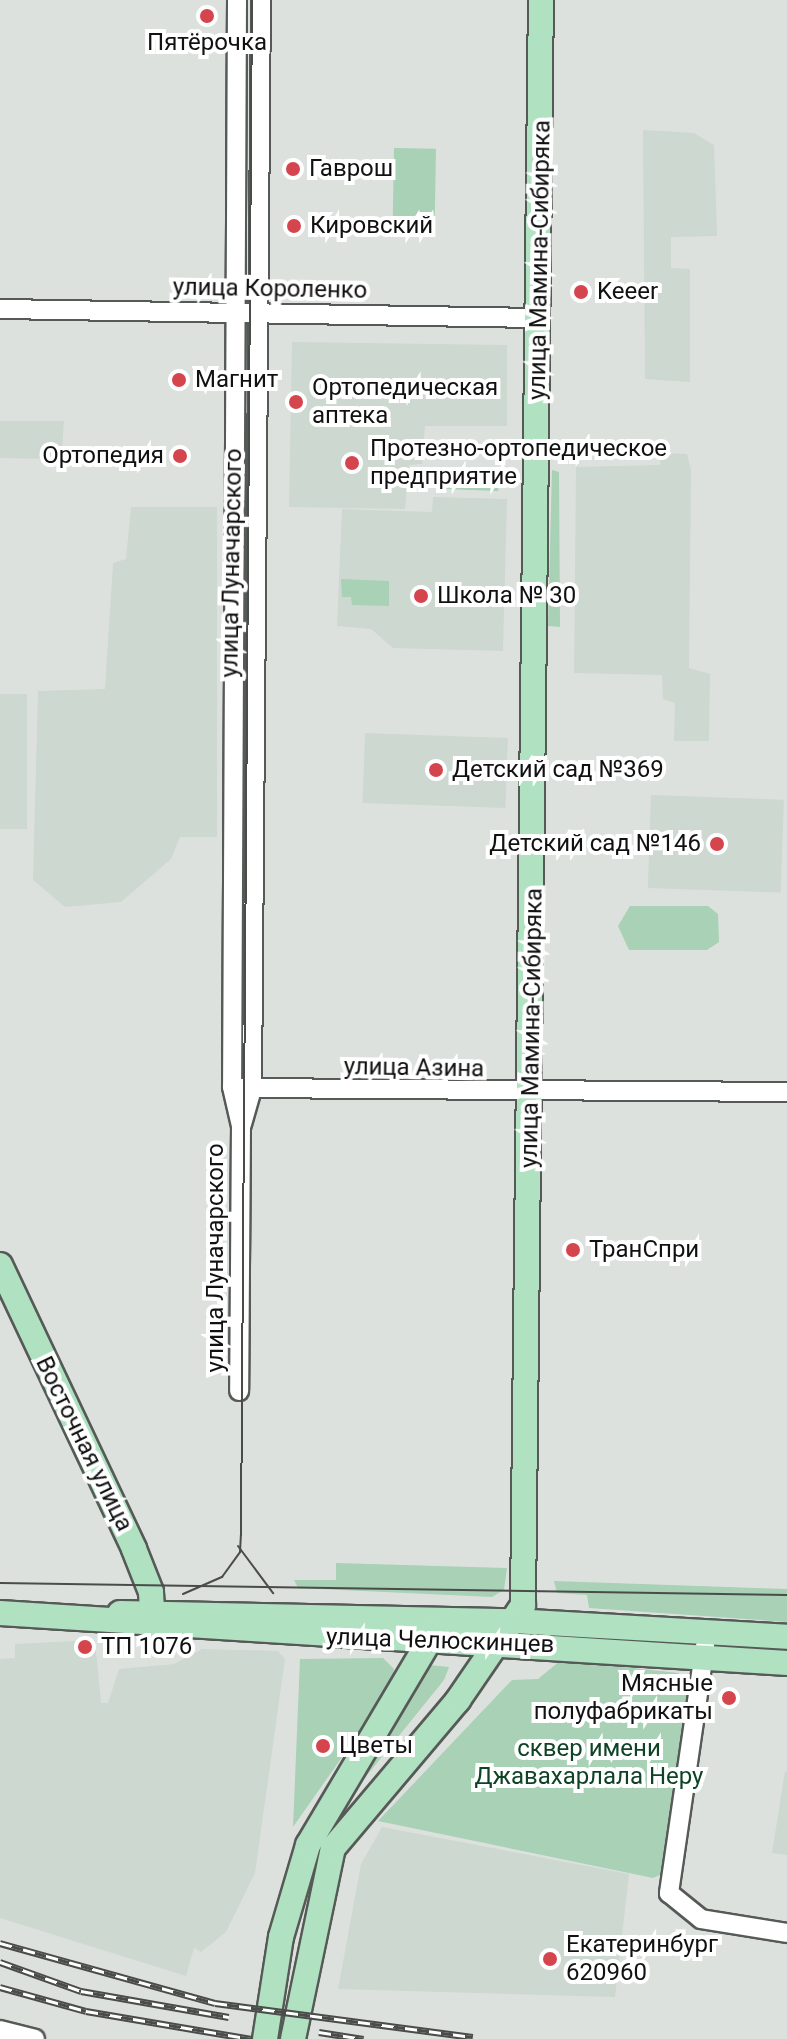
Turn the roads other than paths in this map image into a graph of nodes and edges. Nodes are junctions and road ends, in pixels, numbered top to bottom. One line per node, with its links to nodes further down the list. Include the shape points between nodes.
1 (237, 0): 5 (street, улица Луначарского)
2 (261, 0): 6 (street, улица Луначарского)
3 (541, 0): 7 (main road, улица Мамина-Сибиряка)
4 (0, 309): 5 (street, улица Короленко)
5 (234, 312): 6 (street, улица Короленко); 8 (street, улица Луначарского)
6 (260, 312): 7 (street, улица Короленко); 9 (street, улица Луначарского)
7 (539, 318): 10 (main road, улица Мамина-Сибиряка)
8 (232, 1087): 9 (street, улица Азина); 12 (street, улица Луначарского)
9 (252, 1088): 10 (street, улица Азина); 12 (street, улица Луначарского)
10 (529, 1091): 11 (street, улица Азина); 18 (main road, улица Мамина-Сибиряка, via 527,1551 523,1605)
11 (787, 1092)
12 (241, 1125): 14 (street, улица Луначарского)
13 (0, 1265): 16 (main road, Восточная улица, via 134,1549)
14 (239, 1391)
15 (0, 1613): 16 (main road, улица Челюскинцев)
16 (153, 1617): 17 (main road, улица Челюскинцев); 21 (main road, улица Челюскинцев)
17 (443, 1619): 18 (main road, улица Челюскинцев); 21 (main road)
18 (513, 1621): 19 (main road, улица Челюскинцев); 22 (main road, улица Мамина-Сибиряка)
19 (706, 1632): 20 (main road, улица Челюскинцев); 23 (street)
20 (787, 1637)
21 (429, 1641): 22 (main road, улица Челюскинцев); 28 (main road, via 308,1845 281,1937)
22 (499, 1644): 23 (main road, улица Челюскинцев); 29 (main road, улица Мамина-Сибиряка, via 333,1848)
23 (704, 1657): 24 (main road, улица Челюскинцев); 25 (street, via 669,1893 701,1919)
24 (787, 1663)
25 (787, 1933)
26 (0, 2030): 27 (street)
27 (35, 2039)
28 (265, 2039)
29 (293, 2039)

